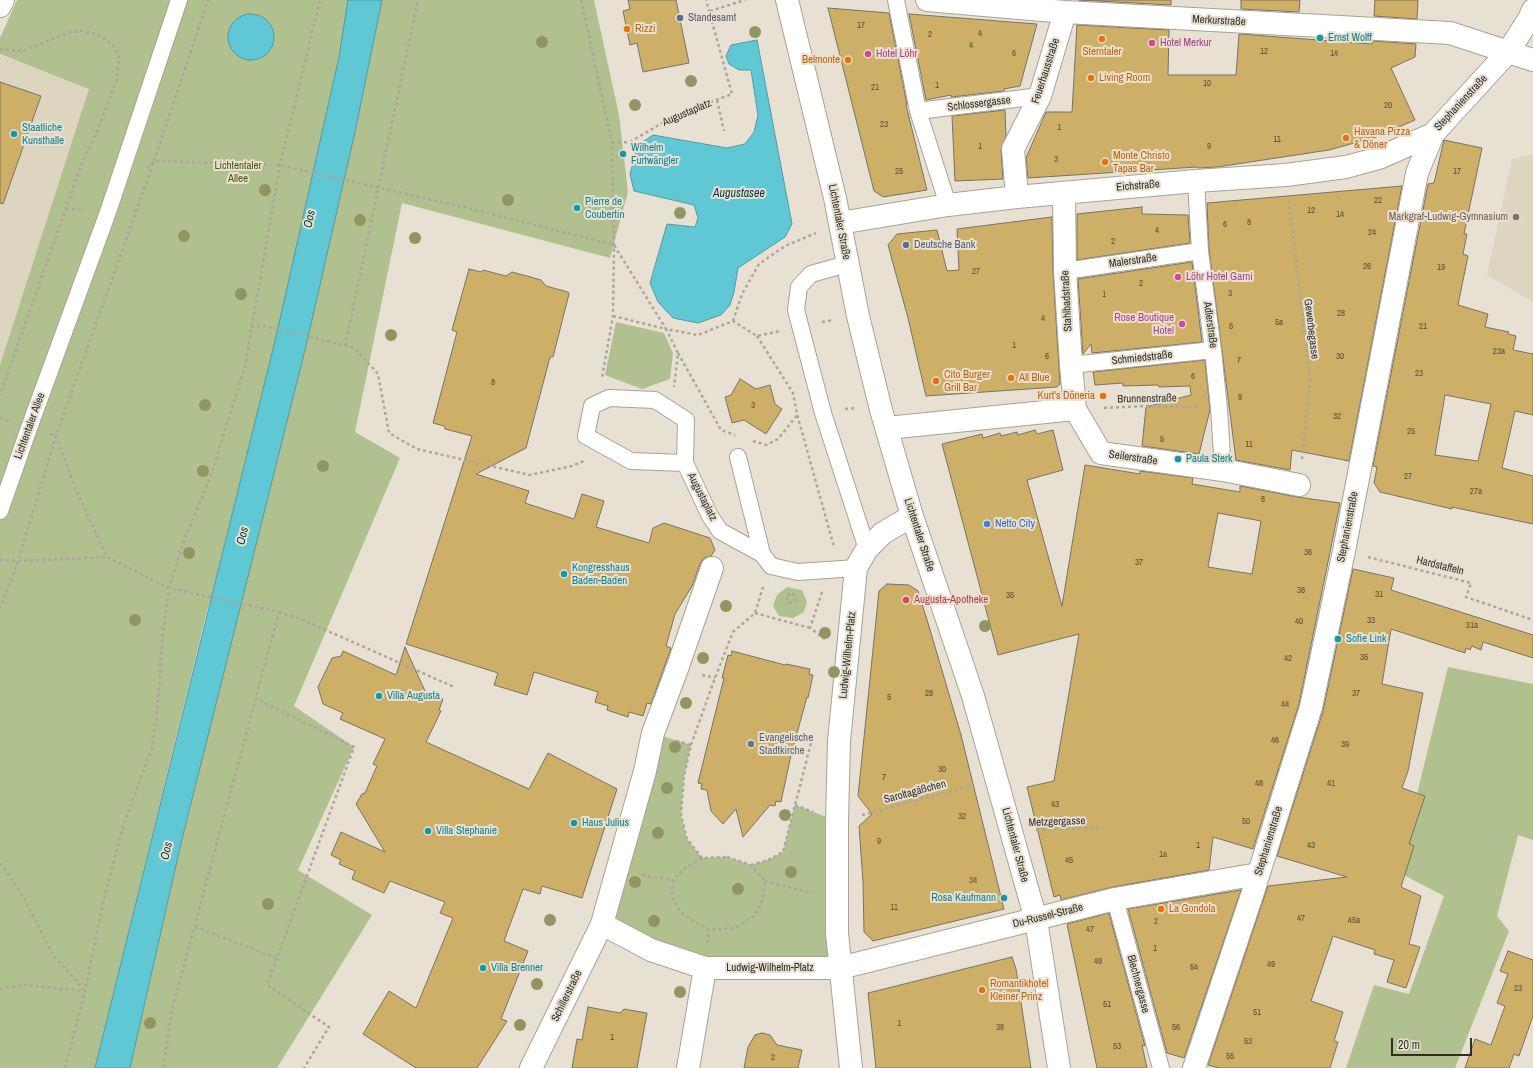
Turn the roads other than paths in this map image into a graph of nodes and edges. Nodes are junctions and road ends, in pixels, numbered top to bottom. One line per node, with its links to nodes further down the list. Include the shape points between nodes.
1 (3, 0): 6 (street)
2 (179, 0): 30 (lane, Lichtentaler Allee, via 108,212)
3 (787, 0): 18 (street, Lichtentaler Straße)
4 (896, 0): 12 (lane)
5 (927, 0): 8 (street, Merkurstraße)
6 (0, 6)
7 (1533, 10): 9 (street, Stephanienstraße)
8 (1065, 12): 9 (street, Merkurstraße, via 1450,33); 11 (street, Feuerhausstraße)
9 (1508, 52): 10 (street, Merkurstraße); 13 (street, Stephanienstraße)
10 (1533, 60)
11 (1040, 96): 12 (lane, Schlossergasse); 16 (street, Feuerhausstraße, via 1013,149)
12 (918, 111): 17 (lane)
13 (1433, 134): 14 (street, Eichstraße, via 1379,158 1346,167 1286,175); 36 (street, Stephanienstraße, via 1417,173 1311,707)
14 (1196, 181): 15 (street, Eichstraße); 19 (lane, Adlerstraße)
15 (1064, 193): 16 (street, Eichstraße); 21 (street, Stahlbadstraße)
16 (1017, 197): 17 (street, Eichstraße)
17 (948, 205): 18 (street, Eichstraße)
18 (840, 224): 20 (street, Lichtentaler Straße)
19 (1200, 251): 21 (lane, Malerstraße); 22 (lane, Adlerstraße)
20 (847, 264): 25 (street, Lichtentaler Straße); 32 (lane, via 811,274 799,287 796,310 823,413)
21 (1065, 271): 23 (street, Stahlbadstraße)
22 (1213, 350): 23 (lane, Schmiedstraße); 28 (lane, Adlerstraße)
23 (1071, 365): 24 (street, Stahlbadstraße)
24 (1075, 409): 25 (street); 28 (street, Seilerstraße, via 1101,453)
25 (884, 419): 31 (street, Lichtentaler Straße)
26 (738, 457): 33 (lane)
27 (685, 463): 27 (lane, Augustaplatz, via 686,420 655,400 609,398 592,406 586,436 631,461); 33 (lane, Augustaplatz, via 710,516 720,531)
28 (1223, 470): 29 (street, Seilerstraße)
29 (1299, 485)
30 (0, 511)
31 (912, 516): 32 (street, Ludwig-Wilhelm-Platz, via 883,533); 38 (street, Lichtentaler Straße, via 973,696)
32 (867, 549): 35 (street, Ludwig-Wilhelm-Platz)
33 (766, 560): 35 (lane, Augustaplatz, via 798,572)
34 (712, 568): 39 (street, via 653,733 645,771)
35 (856, 568): 41 (street, Ludwig-Wilhelm-Platz, via 839,741 837,933)
36 (1258, 874): 37 (street, Du-Russel-Straße); 47 (street, Stephanienstraße)
37 (1115, 899): 38 (street, Du-Russel-Straße); 46 (lane, Blechnergasse)
38 (1036, 920): 41 (street, Du-Russel-Straße); 45 (street, Lichtentaler Straße)
39 (602, 924): 40 (street, Ludwig-Wilhelm-Platz, via 651,950); 42 (street, Schillerstraße)
40 (705, 968): 41 (street, Ludwig-Wilhelm-Platz); 43 (street)
41 (840, 968): 44 (street)
42 (531, 1068)
43 (688, 1068)
44 (851, 1068)
45 (1059, 1068)
46 (1161, 1068)
47 (1194, 1068)

